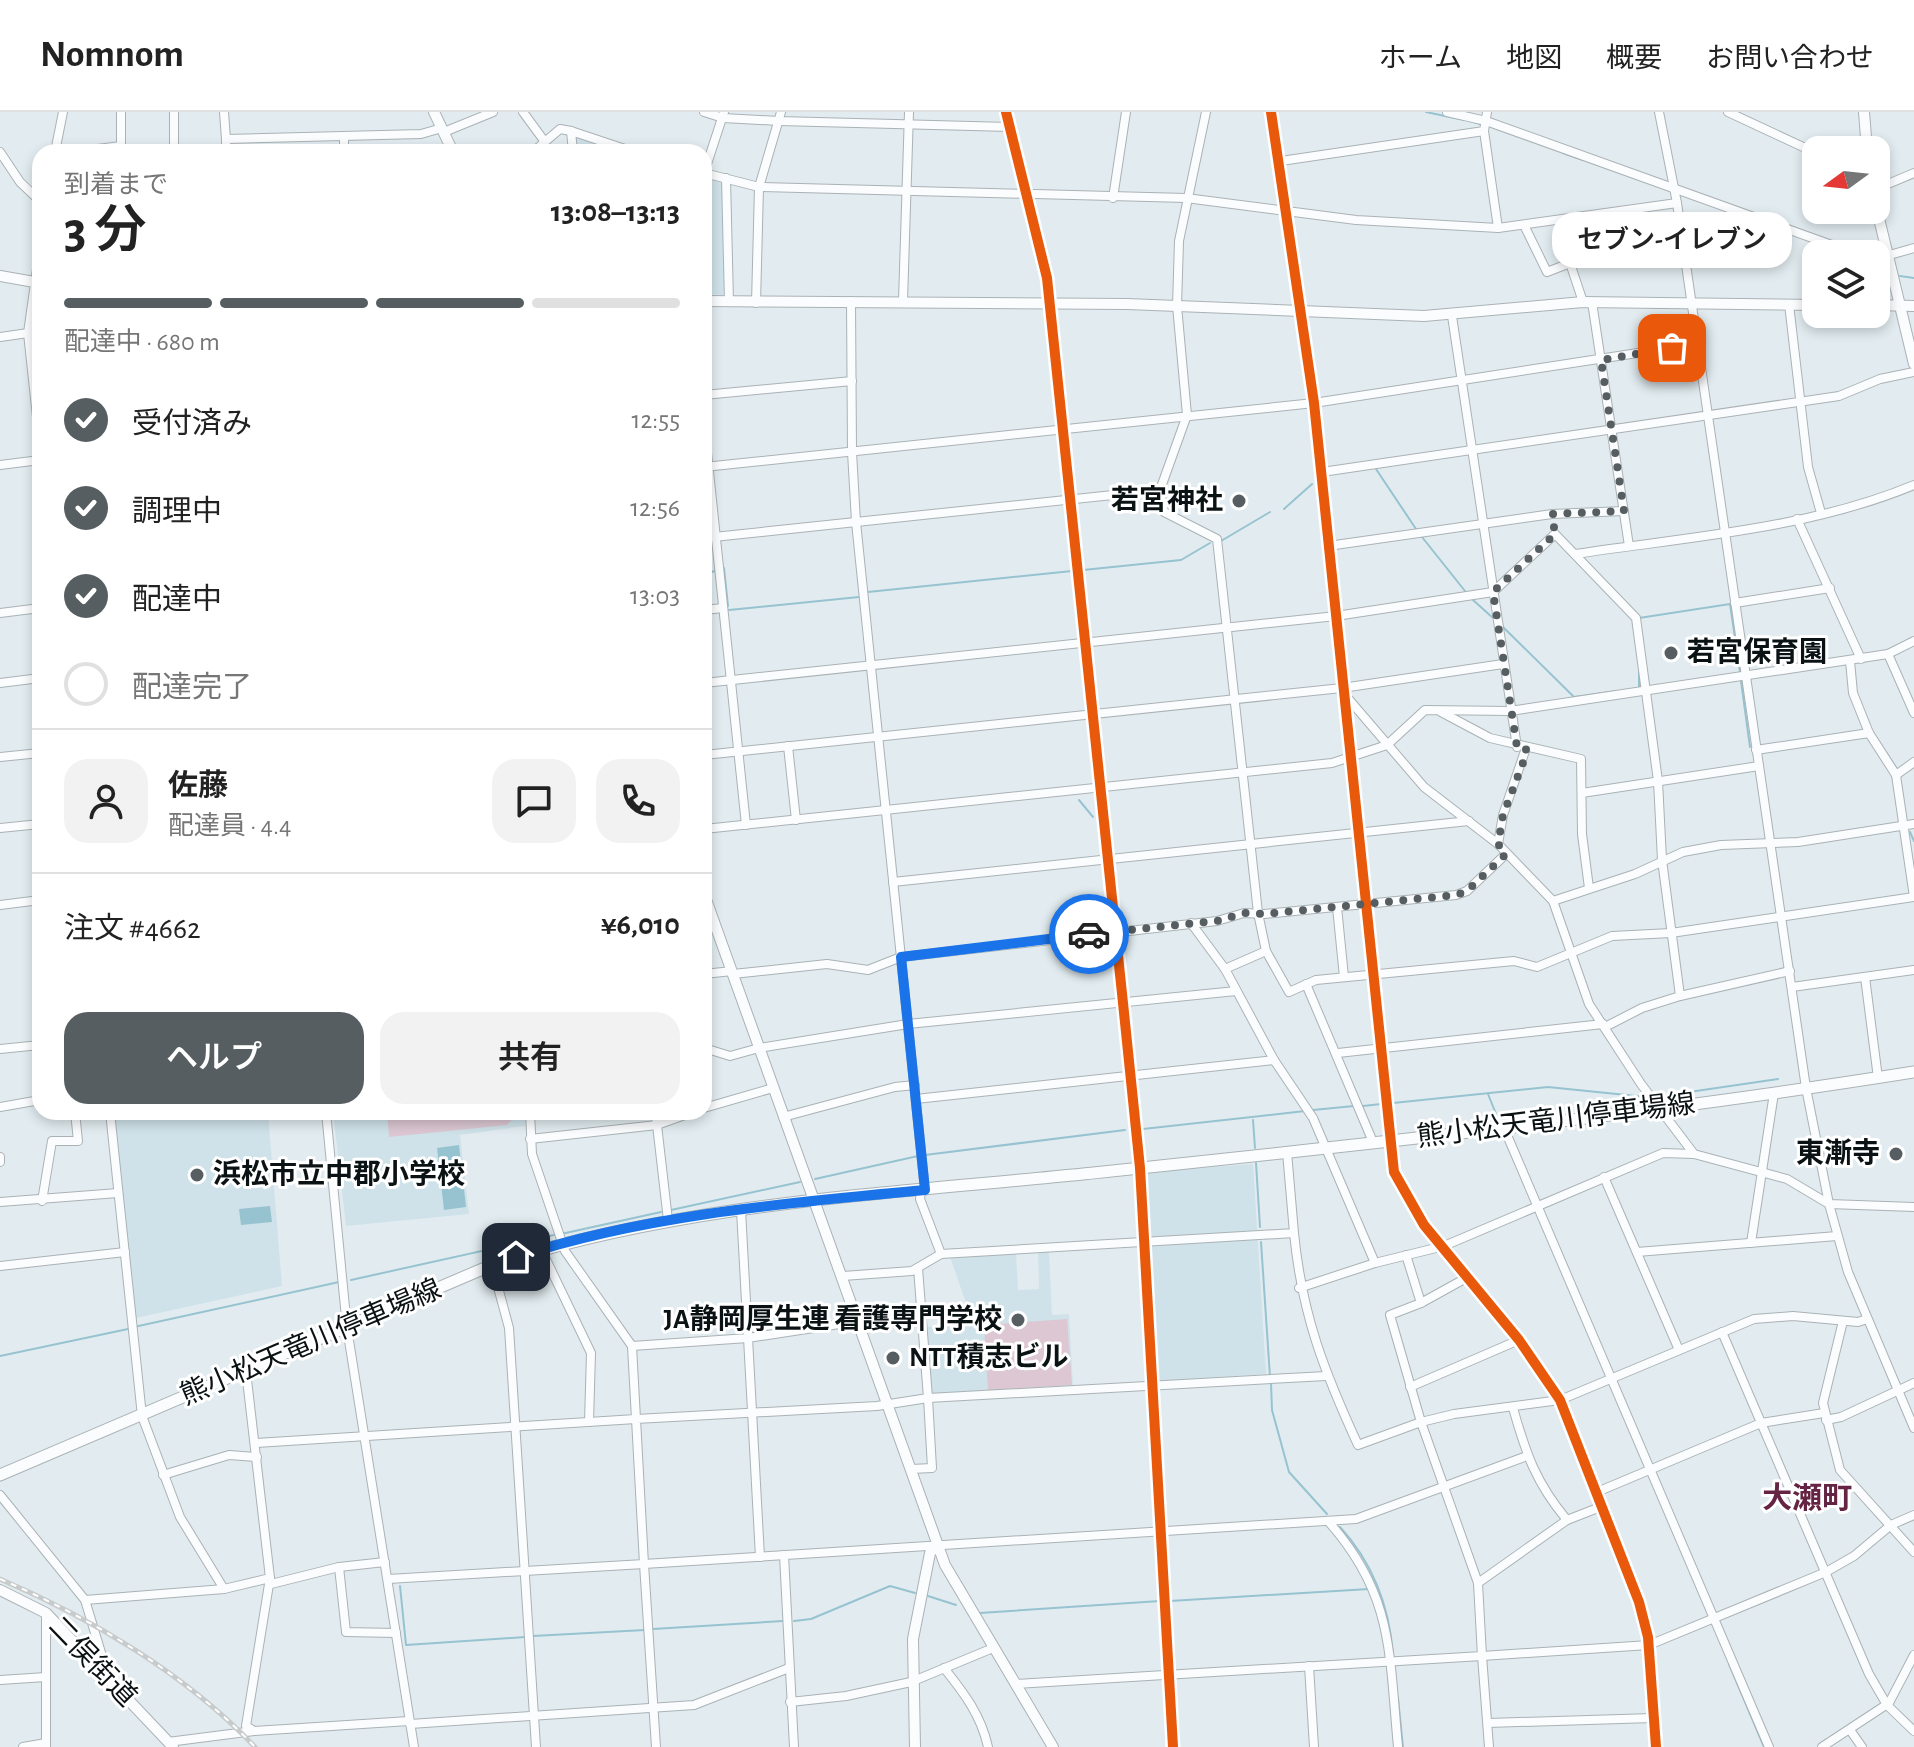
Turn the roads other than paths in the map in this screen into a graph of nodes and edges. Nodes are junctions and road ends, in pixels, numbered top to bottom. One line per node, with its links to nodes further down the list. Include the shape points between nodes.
1 (63, 112): 31 (street)
2 (121, 112): 32 (street)
3 (174, 112): 33 (street)
4 (224, 112): 29 (street)
5 (434, 112): 24 (street)
6 (493, 112): 24 (street)
7 (523, 112): 30 (street)
8 (704, 112): 19 (street)
9 (909, 112): 22 (street)
10 (1006, 112): 23 (street)
11 (1126, 112): 53 (street)
12 (1206, 112): 54 (street)
13 (1272, 112): 43 (street)
14 (1447, 112): 20 (street)
15 (1659, 112): 49 (street)
16 (1728, 112): 18 (street)
17 (1864, 112): 28 (street)
18 (1738, 114): 40 (street)
19 (723, 115): 21 (street); 41 (street)
20 (1487, 116): 26 (street); 49 (street)
21 (780, 117): 22 (street); 48 (street)
22 (908, 125): 23 (street); 50 (street)
23 (1010, 127): 52 (street)
24 (443, 130): 27 (street); 36 (street)
25 (571, 131): 30 (street, via 560,129); 38 (street); 39 (street)
26 (1484, 131): 43 (street); 58 (street)
27 (344, 136): 29 (street); 35 (street)
28 (1866, 136)
29 (226, 139): 34 (street)
30 (545, 142): 37 (street)
31 (57, 144)
32 (121, 144)
33 (174, 144)
34 (226, 144)
35 (344, 144)
36 (449, 144)
37 (543, 144)
38 (572, 144)
39 (610, 144)
40 (1802, 146)
41 (712, 149)
42 (0, 152): 51 (street)
43 (1281, 161): 56 (street)
44 (1914, 173): 47 (street)
45 (712, 175): 46 (street)
46 (726, 178): 48 (street); 68 (street)
47 (1890, 183)
48 (759, 187): 50 (street); 70 (street)
49 (1674, 189): 55 (street); 59 (street)
50 (906, 191): 52 (street); 67 (street)
51 (32, 193)
52 (1030, 196): 53 (street); 71 (street)
53 (1113, 198): 54 (street)
54 (1186, 198): 56 (street); 77 (street)
55 (1677, 203): 57 (street); 72 (street)
56 (1287, 211): 58 (street); 80 (street)
57 (1524, 225): 58 (street); 69 (street, via 1547,272 1570,263)
58 (1498, 228)
59 (1818, 240)
60 (1914, 248): 61 (street)
61 (1890, 259)
62 (0, 276): 64 (street)
63 (1890, 279): 76 (street)
64 (32, 281)
65 (712, 301): 68 (street)
66 (851, 301): 67 (street); 70 (street); 90 (street)
67 (903, 301): 71 (street)
68 (729, 302): 70 (street)
69 (1587, 302): 72 (street); 81 (street); 85 (street)
70 (756, 303)
71 (1048, 303): 77 (street); 96 (street)
72 (1690, 303): 73 (street); 84 (street)
73 (1789, 304): 74 (street); 92 (street)
74 (1802, 304)
75 (1890, 305): 76 (street)
76 (1899, 305): 78 (street); 86 (street)
77 (1177, 306): 80 (street); 94 (street)
78 (1914, 306)
79 (32, 310): 82 (street)
80 (1303, 311): 81 (street); 93 (street)
81 (1452, 316): 89 (street)
82 (28, 333): 83 (street); 87 (street)
83 (0, 337)
84 (1696, 344): 85 (street); 95 (street)
85 (1601, 360): 89 (street); 97 (street)
86 (1914, 364)
87 (32, 370)
88 (1914, 372): 92 (street, via 1839,396)
89 (1462, 380): 93 (street); 98 (street)
90 (852, 381): 91 (street); 99 (street)
91 (712, 394)
92 (1803, 401): 95 (street); 109 (street, via 1808,467)
93 (1314, 403): 94 (street); 103 (street)
94 (1187, 415): 96 (street); 105 (street)
95 (1707, 415): 97 (street); 114 (street)
96 (1063, 430): 99 (street); 106 (street)
97 (1611, 430): 98 (street); 107 (street)
98 (1472, 451): 103 (street); 113 (street)
99 (852, 452): 102 (street); 112 (street)
100 (32, 461): 101 (street)
101 (0, 465)
102 (712, 466)
103 (1322, 472): 118 (street)
104 (1914, 485): 109 (street)
105 (1160, 490): 106 (street); 129 (street, via 1164,512 1217,539)
106 (1071, 501): 112 (street); 131 (street)
107 (1624, 511): 110 (street); 119 (street)
108 (712, 513): 116 (street)
109 (1821, 513): 111 (street)
110 (1552, 514): 113 (street); 115 (street)
111 (1797, 519): 114 (street); 121 (street)
112 (856, 522): 116 (street); 136 (street)
113 (1483, 524): 118 (street); 122 (street)
114 (1724, 531): 119 (street); 123 (street)
115 (1555, 534): 120 (street); 122 (street)
116 (715, 536): 117 (street); 124 (street)
117 (712, 537)
118 (1328, 546): 128 (street)
119 (1629, 546): 120 (street)
120 (1575, 554): 143 (street, via 1636,618)
121 (1830, 588): 123 (street); 133 (street)
122 (1493, 592): 128 (street); 135 (street)
123 (1735, 603): 137 (street)
124 (723, 608): 126 (street); 139 (street)
125 (32, 609): 127 (street)
126 (712, 609)
127 (0, 613)
128 (1336, 616): 129 (street); 142 (street)
129 (1228, 629): 131 (street); 144 (street)
130 (1914, 641): 132 (street)
131 (1086, 643): 136 (street); 147 (street)
132 (1888, 654): 133 (street); 148 (street)
133 (1861, 659): 134 (street)
134 (1850, 661): 137 (street); 149 (street, via 1853,693)
135 (1503, 664): 142 (street); 146 (street)
136 (870, 665): 139 (street); 150 (street)
137 (1745, 675): 143 (street); 154 (street)
138 (32, 679): 141 (street)
139 (730, 680): 140 (street); 155 (street)
140 (712, 682)
141 (0, 683)
142 (1342, 688): 144 (street); 151 (street); 159 (street)
143 (1646, 690): 146 (street); 164 (street)
144 (1234, 699): 147 (street); 162 (street)
145 (1437, 710): 146 (street); 151 (street, via 1425,710); 153 (street, via 1490,738)
146 (1510, 711): 153 (street)
147 (1093, 713): 150 (street); 165 (street)
148 (1914, 713)
149 (1869, 733): 154 (street); 163 (street)
150 (878, 737): 152 (street); 167 (street)
151 (1387, 745): 159 (street); 169 (street, via 1424,787)
152 (788, 746): 155 (street); 168 (street)
153 (1522, 747): 166 (street, via 1581,759); 178 (street)
154 (1756, 750): 161 (street)
155 (738, 751): 157 (street); 172 (street)
156 (32, 754): 158 (street)
157 (712, 754)
158 (0, 757)
159 (1350, 757): 162 (street); 176 (street)
160 (1914, 762): 163 (street)
161 (1759, 766): 164 (street); 179 (street)
162 (1242, 772): 165 (street); 177 (street)
163 (1896, 775): 173 (street)
164 (1658, 781): 166 (street); 182 (street)
165 (1100, 787): 167 (street); 181 (street)
166 (1582, 793): 184 (street)
167 (886, 811): 168 (street); 183 (street)
168 (796, 820): 172 (street)
169 (1469, 821): 176 (street); 178 (street)
170 (1914, 824): 173 (street)
171 (32, 825): 174 (street)
172 (746, 825): 175 (street)
173 (1903, 826): 179 (street); 185 (street)
174 (0, 828)
175 (712, 828)
176 (1359, 832): 177 (street); 189 (street)
177 (1249, 843): 181 (street); 191 (street)
178 (1498, 844): 180 (street)
179 (1770, 845): 182 (street, via 1721,845); 193 (street)
180 (1506, 854): 187 (street); 189 (street, via 1467,891)
181 (1107, 858): 183 (street); 195 (street)
182 (1662, 860): 184 (street); 196 (street)
183 (893, 882): 199 (street)
184 (1589, 888): 187 (street)
185 (1914, 897): 193 (street)
186 (32, 901): 188 (street)
187 (1553, 901): 198 (street)
188 (0, 905)
189 (1367, 905): 190 (street); 205 (street)
190 (1337, 907): 191 (street); 206 (street)
191 (1258, 913): 194 (street); 197 (street)
192 (712, 916): 203 (street)
193 (1780, 917): 196 (street); 202 (street)
194 (1191, 923): 195 (street); 200 (street)
195 (1116, 931): 199 (street); 212 (street)
196 (1671, 933): 198 (street, via 1612,936); 211 (street)
197 (1266, 951): 200 (street); 208 (street, via 1289,992)
198 (1570, 953): 205 (street, via 1537,967 1514,961); 214 (street, via 1589,1004)
199 (901, 957): 203 (street, via 868,970 827,964); 213 (street)
200 (1225, 969): 210 (street)
201 (1914, 970): 207 (street)
202 (1790, 971): 209 (street); 211 (street)
203 (732, 972): 204 (street); 216 (street)
204 (712, 973)
205 (1373, 975): 206 (street); 217 (street)
206 (1344, 977): 208 (street)
207 (1865, 977): 209 (street); 224 (street)
208 (1306, 984): 220 (street)
209 (1792, 987): 227 (street)
210 (1236, 991): 212 (street); 221 (street)
211 (1680, 996): 214 (street)
212 (1123, 1003): 213 (street); 223 (street)
213 (908, 1024): 216 (street); 225 (street)
214 (1604, 1025): 217 (street); 233 (street)
215 (32, 1046): 218 (street)
216 (759, 1048): 219 (street, via 730,1056); 226 (street)
217 (1381, 1048): 220 (street); 244 (street)
218 (0, 1049)
219 (712, 1050)
220 (1338, 1053): 245 (street)
221 (1274, 1060): 223 (street); 246 (street, via 1313,1118)
222 (1914, 1072): 224 (main road, 熊小松天竜川停車場線)
223 (1130, 1076): 229 (street); 249 (street)
224 (1878, 1078): 227 (main road, 熊小松天竜川停車場線)
225 (915, 1085): 229 (street); 234 (street)
226 (773, 1088): 231 (street); 234 (street)
227 (1806, 1088): 228 (main road, 熊小松天竜川停車場線); 257 (street)
228 (1774, 1093): 233 (main road, 熊小松天竜川停車場線); 250 (street)
229 (916, 1099): 252 (street)
230 (32, 1101): 232 (street)
231 (712, 1106)
232 (0, 1107)
233 (1661, 1111): 242 (main road, 熊小松天竜川停車場線); 248 (street)
234 (783, 1117): 255 (street)
235 (76, 1120): 254 (street, via 78,1141 52,1141)
236 (111, 1120): 253 (street)
237 (327, 1120): 284 (street)
238 (530, 1120): 243 (street)
239 (656, 1120): 241 (street)
240 (671, 1120): 241 (street)
241 (657, 1125): 243 (street); 261 (street)
242 (1504, 1128): 244 (main road, 熊小松天竜川停車場線); 258 (street)
243 (530, 1139): 264 (street)
244 (1391, 1140): 245 (main road, 熊小松天竜川停車場線); 267 (street, via 1394,1172 1424,1225)
245 (1373, 1142): 246 (main road, 熊小松天竜川停車場線)
246 (1326, 1148): 247 (main road, 熊小松天竜川停車場線); 273 (street)
247 (1287, 1152): 249 (main road, 熊小松天竜川停車場線); 262 (street)
248 (1694, 1154): 250 (street); 251 (street, via 1657,1154)
249 (1140, 1168): 252 (main road, 熊小松天竜川停車場線); 265 (street)
250 (1763, 1174): 257 (street, via 1797,1182); 266 (street)
251 (1604, 1177): 258 (street); 270 (street)
252 (923, 1190): 255 (main road, 熊小松天竜川停車場線); 271 (street, via 920,1199)
253 (118, 1193): 254 (street); 269 (street)
254 (42, 1201): 256 (street)
255 (814, 1201): 260 (main road, 熊小松天竜川停車場線); 277 (street)
256 (0, 1202)
257 (1829, 1204): 259 (street); 263 (street)
258 (1539, 1205): 267 (street); 292 (street)
259 (1914, 1207)
260 (741, 1210): 261 (main road, 熊小松天竜川停車場線); 286 (street)
261 (668, 1220): 264 (main road, 熊小松天竜川停車場線)
262 (1294, 1233): 265 (street); 279 (street)
263 (1837, 1236): 266 (street); 281 (street)
264 (562, 1237): 268 (main road, 熊小松天竜川停車場線); 288 (street, via 565,1251)
265 (1144, 1242): 271 (street); 294 (street)
266 (1751, 1243): 270 (street)
267 (1444, 1246): 272 (street); 278 (street)
268 (541, 1249): 274 (main road, 熊小松天竜川停車場線); 305 (street, via 591,1353)
269 (125, 1252): 275 (street); 302 (street)
270 (1637, 1252): 289 (street)
271 (941, 1254): 276 (street)
272 (1406, 1255): 273 (street); 280 (street)
273 (1375, 1263): 279 (street)
274 (492, 1265): 284 (main road, 熊小松天竜川停車場線); 308 (street, via 509,1328)
275 (0, 1266)
276 (918, 1268): 277 (street); 297 (street)
277 (843, 1276): 282 (street)
278 (1468, 1277): 280 (street); 287 (street)
279 (1299, 1288): 291 (street)
280 (1421, 1303): 295 (street, via 1390,1315)
281 (1867, 1319): 283 (street); 296 (street)
282 (859, 1321): 286 (street); 299 (street)
283 (1843, 1321): 285 (street, via 1766,1318); 303 (street, via 1823,1403)
284 (347, 1328): 290 (main road, 熊小松天竜川停車場線); 310 (street)
285 (1722, 1332): 289 (street); 307 (street)
286 (748, 1338): 288 (street); 301 (street)
287 (1519, 1340): 295 (street); 298 (street)
288 (632, 1346): 304 (street)
289 (1679, 1350): 292 (street)
290 (246, 1371): 302 (main road, 熊小松天竜川停車場線); 311 (street)
291 (1326, 1376): 294 (street); 306 (street, via 1358,1445)
292 (1611, 1380): 298 (street); 314 (street)
293 (1914, 1383): 296 (street)
294 (1152, 1385): 297 (street); 326 (street)
295 (1410, 1387): 306 (street)
296 (1898, 1390): 303 (street, via 1841,1417); 309 (street)
297 (928, 1398): 299 (street); 315 (street, via 932,1468)
298 (1560, 1400): 300 (street); 319 (street)
299 (888, 1403): 301 (street); 315 (street)
300 (1513, 1408): 306 (street); 312 (street)
301 (752, 1413): 304 (street); 330 (street)
302 (142, 1416): 316 (main road, 熊小松天竜川停車場線); 317 (street)
303 (1825, 1416): 307 (street); 325 (street, via 1840,1470)
304 (636, 1419): 305 (street); 332 (street)
305 (589, 1422): 308 (street)
306 (1421, 1422): 318 (street)
307 (1761, 1423): 314 (street); 335 (street)
308 (516, 1428): 310 (street); 334 (street)
309 (1914, 1428)
310 (370, 1436): 311 (street); 331 (street)
311 (256, 1443): 313 (street)
312 (1527, 1456): 318 (street); 323 (street, via 1543,1491)
313 (257, 1457): 317 (street, via 229,1455); 337 (street)
314 (1650, 1468): 319 (street); 343 (street)
315 (911, 1469): 327 (street)
316 (0, 1475)
317 (163, 1475): 339 (street, via 180,1517)
318 (1443, 1486): 324 (street, via 1356,1519); 338 (street)
319 (1597, 1492): 321 (street)
320 (0, 1495): 341 (street)
321 (1603, 1506): 323 (street); 345 (street, via 1639,1602)
322 (1914, 1515): 325 (street)
323 (1567, 1520): 338 (street)
324 (1328, 1521): 326 (street); 349 (street, via 1364,1566 1379,1597)
325 (1891, 1525): 328 (street); 335 (street)
326 (1160, 1531): 327 (street); 355 (street)
327 (937, 1545): 329 (street); 346 (street); 357 (street, via 930,1553 915,1623)
328 (1914, 1552)
329 (784, 1555): 330 (street); 352 (street)
330 (760, 1557): 332 (street)
331 (385, 1562): 333 (street); 336 (street)
332 (644, 1564): 334 (street); 361 (street)
333 (339, 1567): 337 (street); 344 (street, via 346,1632)
334 (525, 1571): 336 (street); 362 (street)
335 (1826, 1572): 343 (street); 360 (street)
336 (388, 1579): 344 (street)
337 (271, 1581): 339 (street); 367 (street, via 246,1726)
338 (1478, 1583): 348 (street)
339 (224, 1589): 341 (street)
340 (0, 1590): 342 (street, 二俣街道)
341 (85, 1600): 350 (street, via 102,1656)
342 (46, 1613): 350 (street, 二俣街道); 354 (street)
343 (1714, 1619): 345 (street); 385 (street)
344 (396, 1633): 364 (street)
345 (1649, 1645): 348 (street); 363 (street)
346 (993, 1648): 353 (street); 358 (street)
347 (1914, 1655): 360 (street)
348 (1482, 1656): 349 (street); 365 (street)
349 (1390, 1661): 351 (street); 382 (street)
350 (97, 1665): 369 (street, 二俣街道)
351 (1309, 1666): 355 (street); 381 (street)
352 (789, 1668): 359 (street); 361 (street, via 704,1703)
353 (944, 1668): 357 (street); 371 (street, via 972,1704)
354 (46, 1677): 356 (street); 370 (street)
355 (1170, 1677): 358 (street); 380 (street)
356 (0, 1680)
357 (911, 1682): 359 (street); 377 (street)
358 (1015, 1684): 379 (street)
359 (790, 1702): 376 (street)
360 (1887, 1705): 366 (street); 368 (street)
361 (653, 1708): 362 (street); 375 (street)
362 (534, 1716): 364 (street); 374 (street)
363 (1653, 1718): 365 (street); 384 (street)
364 (410, 1723): 367 (street); 373 (street)
365 (1488, 1723): 383 (street)
366 (1850, 1730): 386 (street); 387 (street)
367 (254, 1731): 369 (street)
368 (1914, 1731)
369 (170, 1744)
370 (46, 1745): 372 (street)
371 (988, 1746): 378 (street)
372 (23, 1747)
373 (414, 1747)
374 (536, 1747)
375 (656, 1747)
376 (794, 1747)
377 (915, 1747)
378 (978, 1747)
379 (1053, 1747)
380 (1173, 1747)
381 (1314, 1747)
382 (1398, 1747)
383 (1489, 1747)
384 (1656, 1747)
385 (1769, 1747)
386 (1822, 1747)
387 (1862, 1747)

